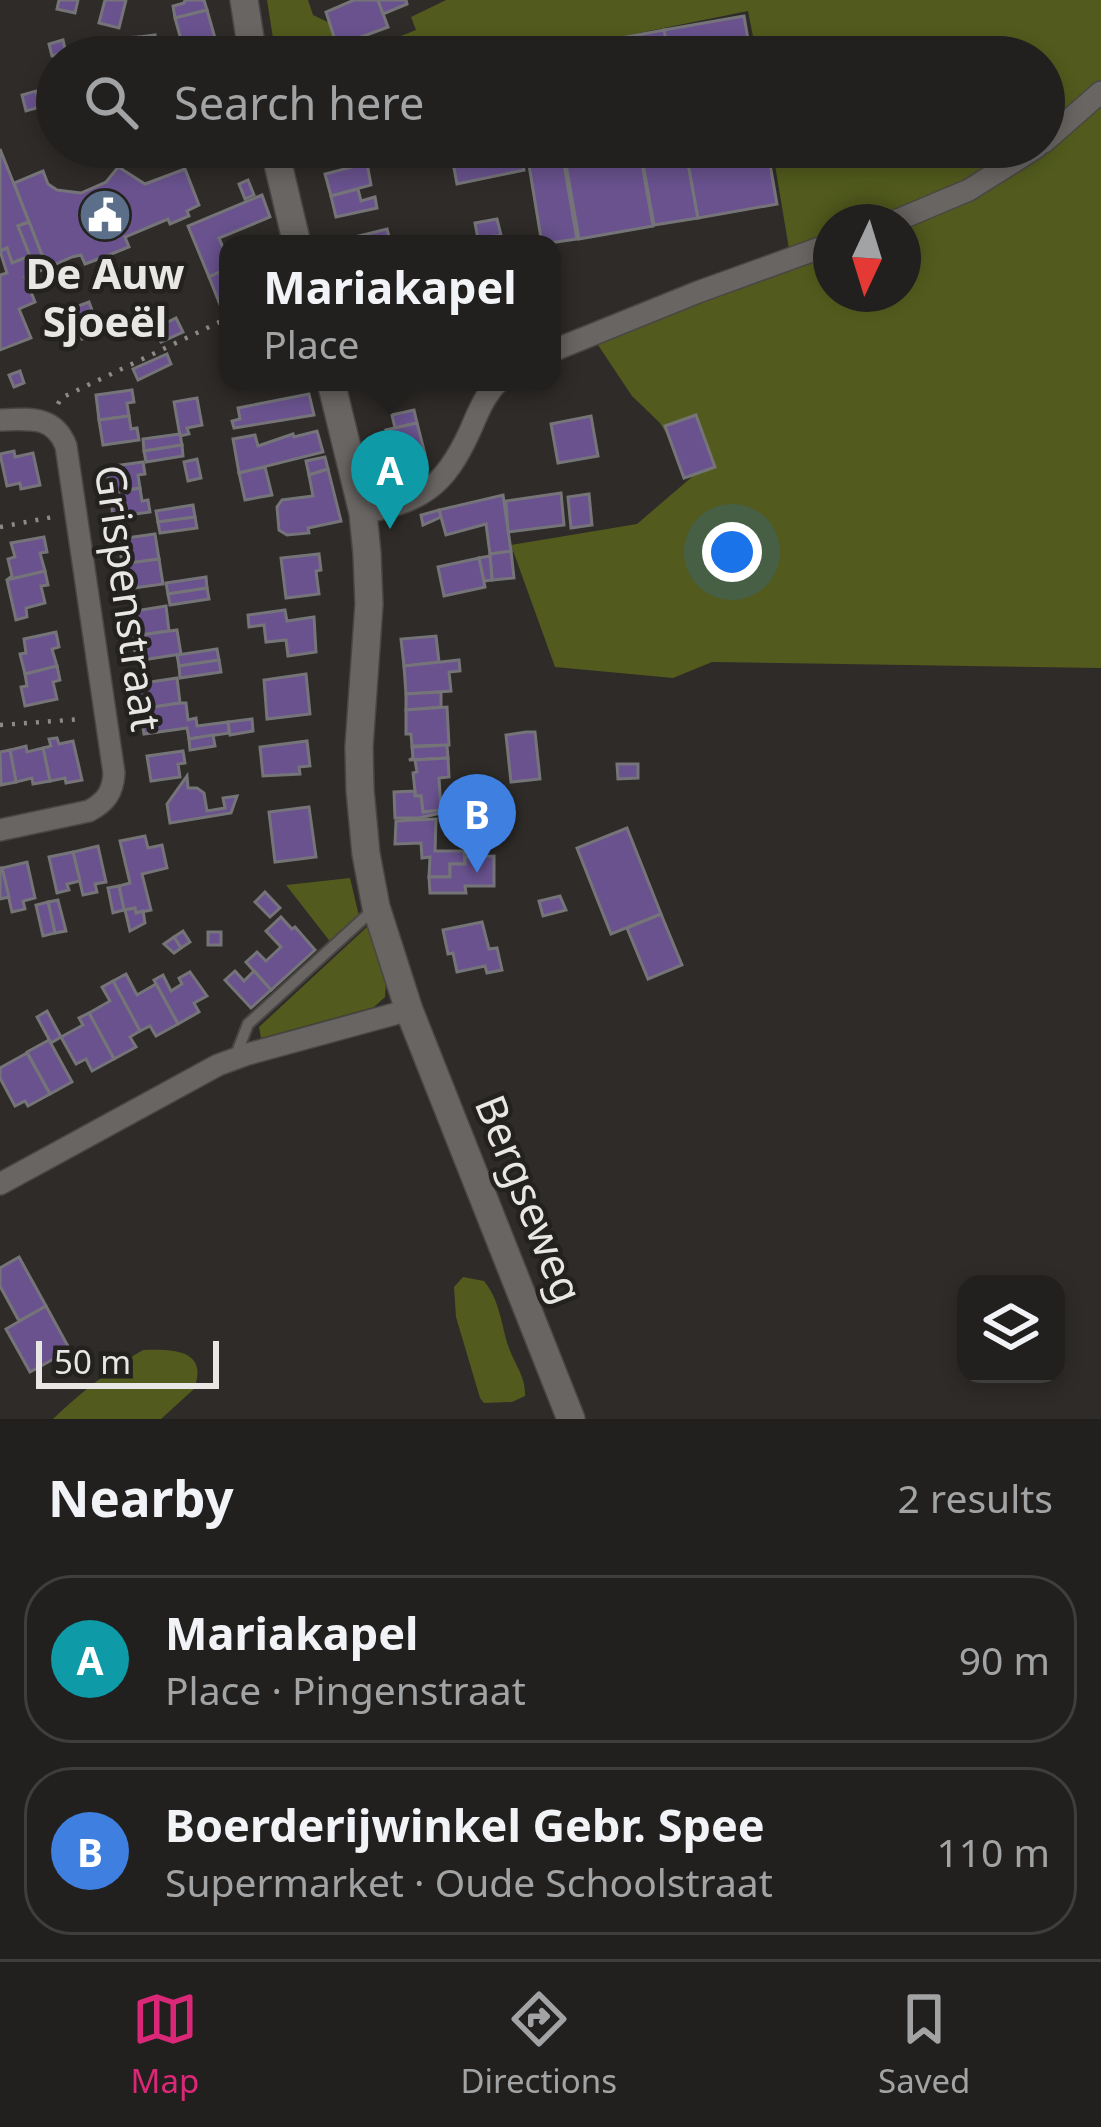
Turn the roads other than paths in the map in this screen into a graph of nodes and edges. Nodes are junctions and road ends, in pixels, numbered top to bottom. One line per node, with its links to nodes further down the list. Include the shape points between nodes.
1 (244, 0): 2 (street)
2 (250, 36)
3 (1101, 92): 4 (street)
4 (1065, 123)
5 (279, 168): 8 (street)
6 (1003, 168): 7 (street)
7 (921, 210)
8 (295, 235)
9 (813, 250): 10 (street)
10 (561, 347)
11 (333, 391): 14 (street, Bergseweg)
12 (490, 391): 14 (street, via 434,487)
13 (0, 420): 15 (street, Grispenstraat, via 49,422 66,446 113,785 89,811)
14 (362, 514): 16 (street, Bergseweg, via 369,604 360,790)
15 (0, 830)
16 (376, 907): 17 (street, Bergseweg); 18 (lane, via 248,1024)
17 (409, 1010): 18 (street); 20 (street, Bergseweg)
18 (235, 1058): 19 (street)
19 (0, 1184)
20 (571, 1419)

